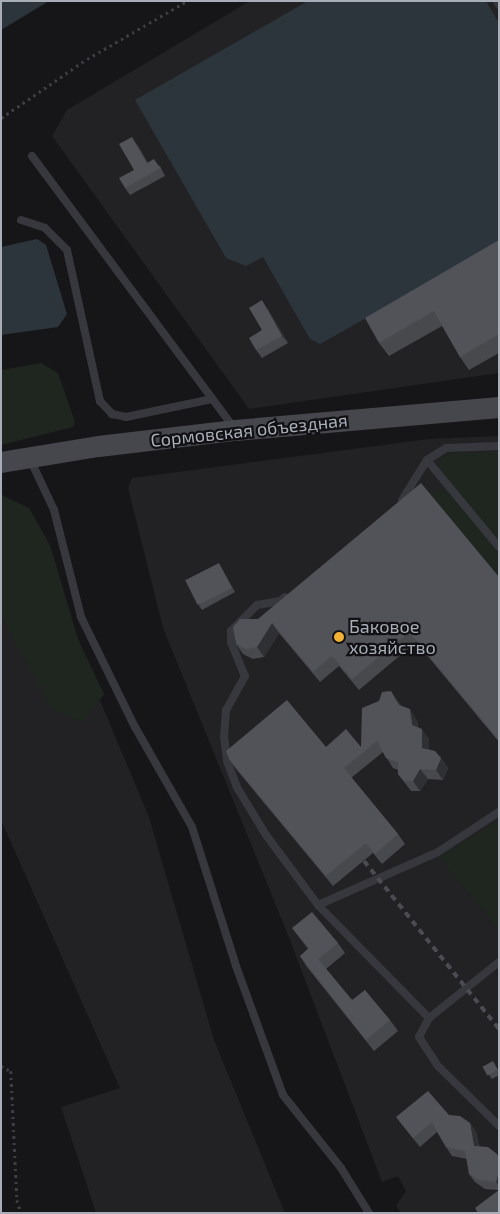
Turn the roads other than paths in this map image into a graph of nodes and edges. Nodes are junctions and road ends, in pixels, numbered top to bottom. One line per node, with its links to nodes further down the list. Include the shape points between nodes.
1 (497, 1): 2 (lane)
2 (499, 5)
3 (32, 156): 5 (lane)
4 (21, 220): 5 (lane, via 45,228 67,250 100,401 112,414 126,417)
5 (212, 399): 7 (lane)
6 (499, 407): 7 (street, Сормовская объездная)
7 (236, 430): 9 (street, Сормовская объездная)
8 (499, 446): 10 (lane, via 446,448)
9 (29, 456): 11 (street, Сормовская объездная); 20 (lane, via 54,510 81,617 135,727 192,827 236,966 283,1095 341,1168)
10 (427, 460): 12 (lane, via 408,496); 13 (lane)
11 (1, 462)
12 (393, 508)
13 (499, 547)
14 (295, 589): 16 (lane, via 280,602 257,606 231,631 231,642 245,676 226,710 224,736 227,761 238,789 266,835)
15 (499, 812): 16 (lane, via 438,852)
16 (318, 905): 18 (lane)
17 (499, 962): 18 (lane)
18 (428, 1018): 19 (lane, via 419,1037 438,1065)
19 (499, 1126)
20 (368, 1213)

